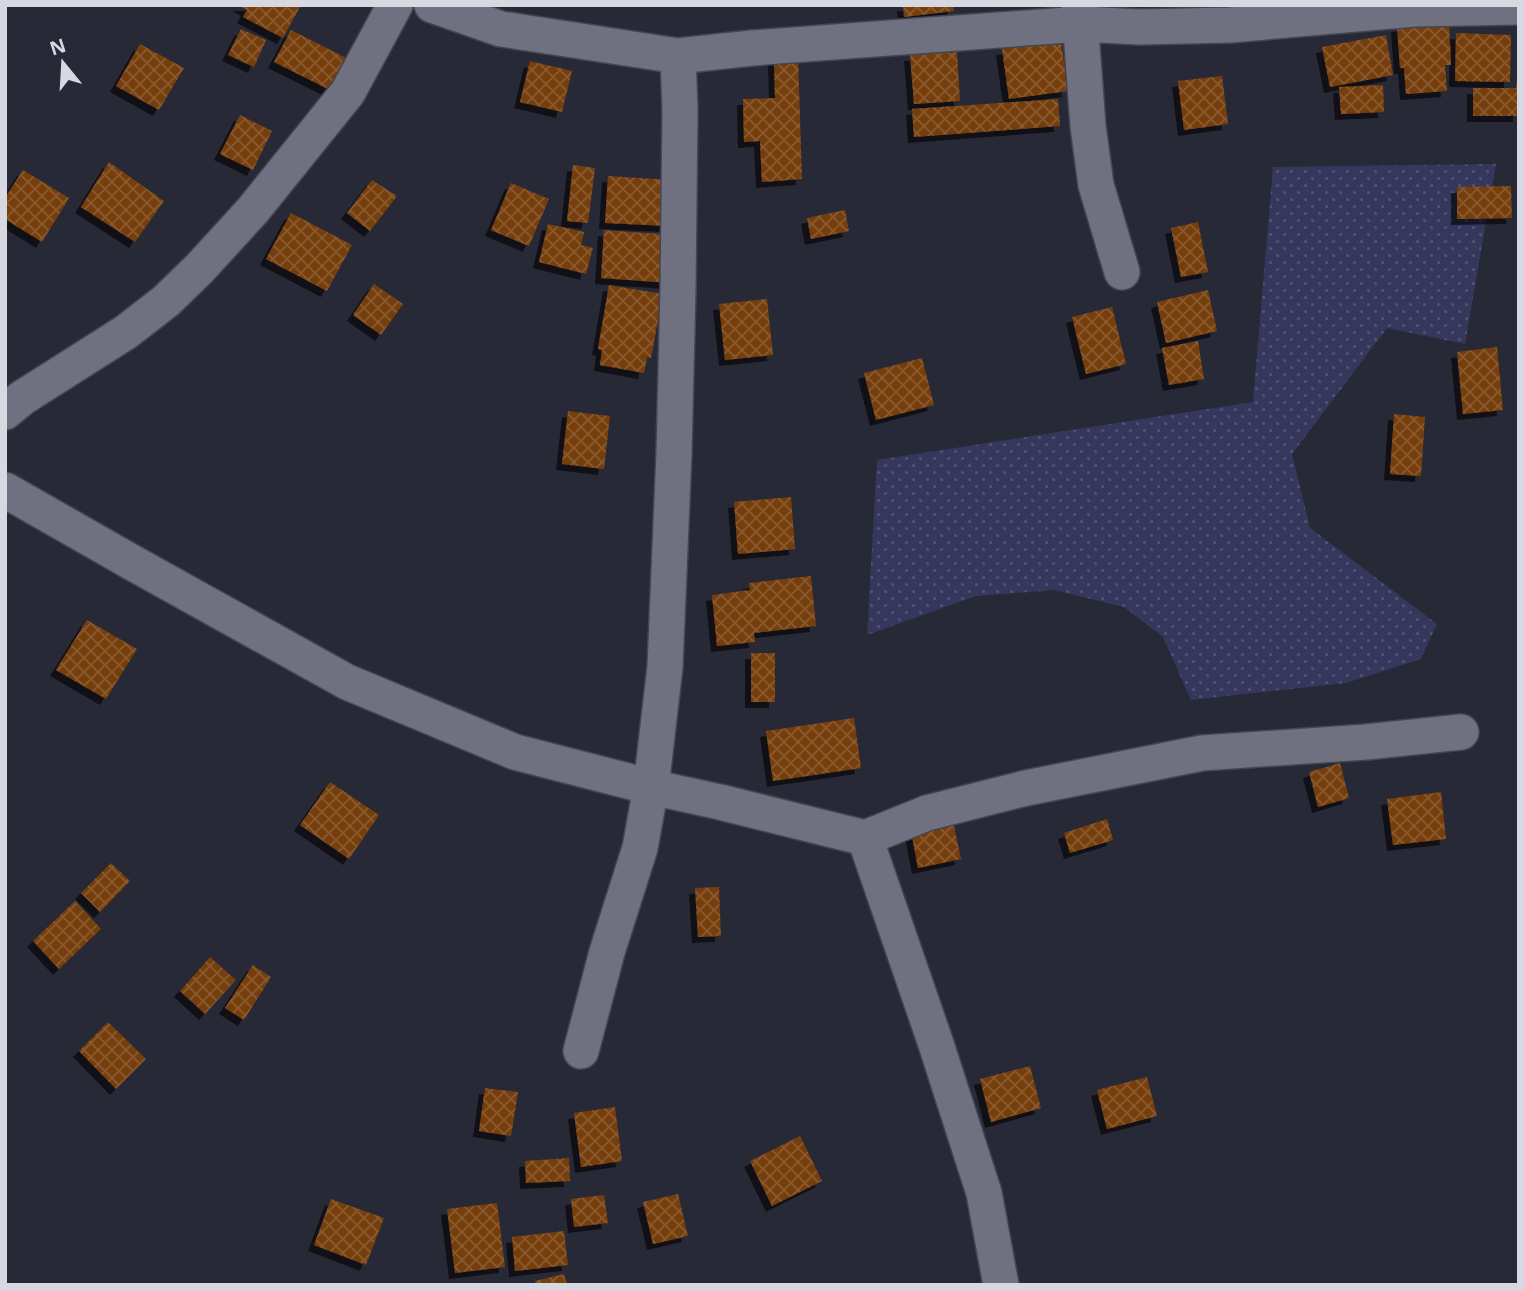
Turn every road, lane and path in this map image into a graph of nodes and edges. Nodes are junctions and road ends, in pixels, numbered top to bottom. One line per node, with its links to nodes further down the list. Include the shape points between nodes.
1 (395, 5): 7 (street, via 348,92 200,268 127,332)
2 (432, 5): 5 (street, via 501,29)
3 (1519, 7): 4 (street, via 1140,27)
4 (1080, 15): 5 (street); 6 (street, via 1096,185)
5 (678, 56): 10 (street, via 674,453 665,667)
6 (1122, 272)
7 (5, 412)
8 (5, 490): 10 (street, via 347,682 515,752)
9 (1461, 732): 11 (street, via 1202,753 1013,791 927,813)
10 (652, 788): 11 (street); 12 (street, via 640,848)
11 (865, 838): 13 (street, via 984,1193)
12 (581, 1051)
13 (1001, 1285)

